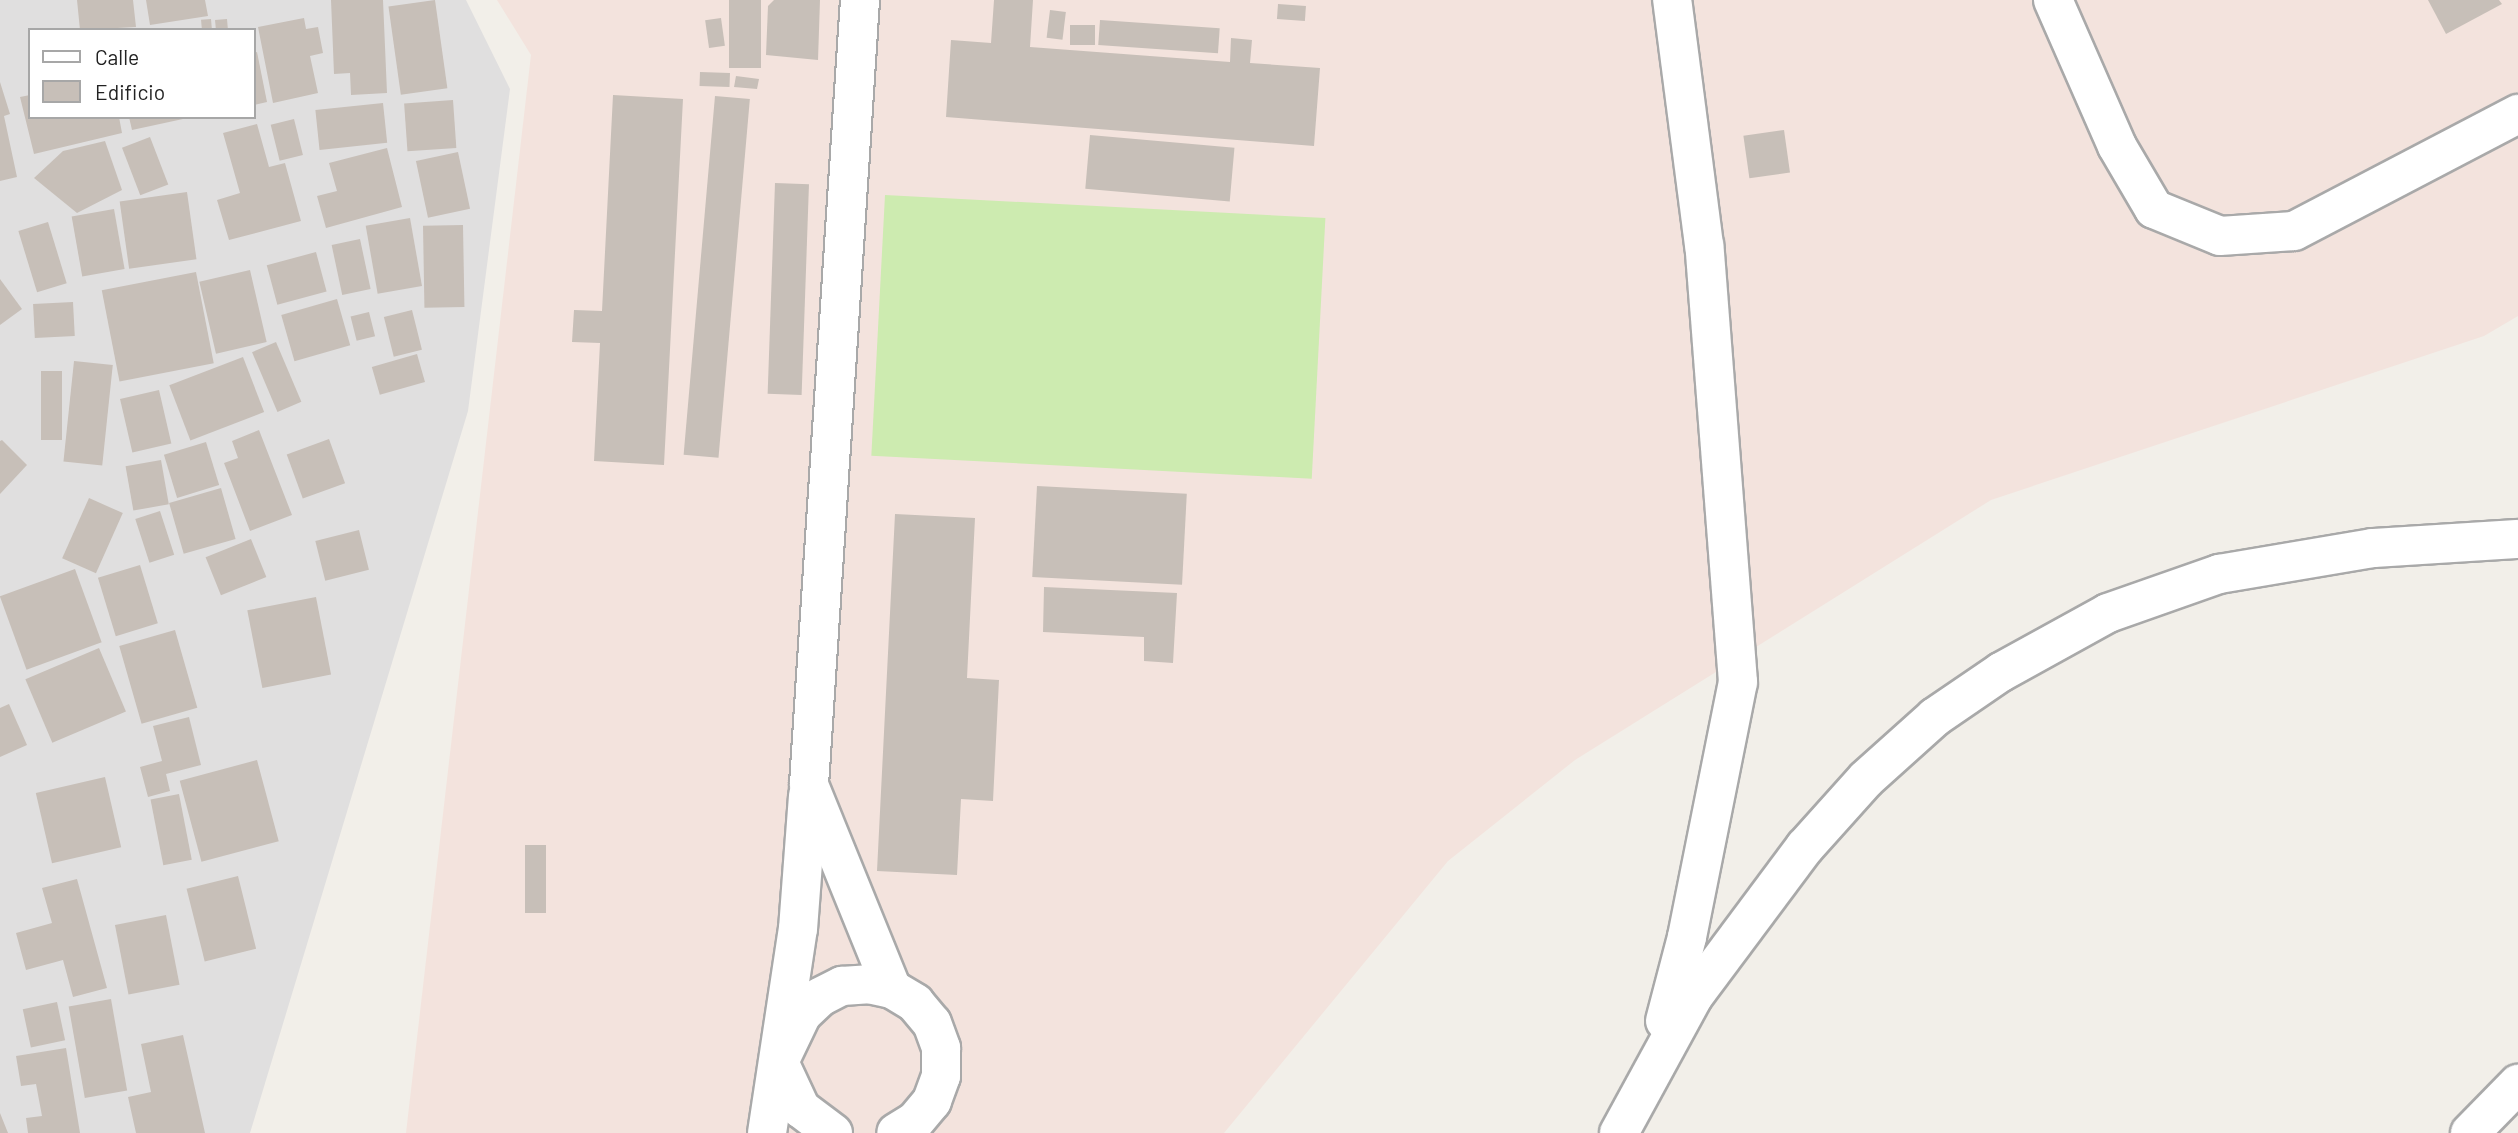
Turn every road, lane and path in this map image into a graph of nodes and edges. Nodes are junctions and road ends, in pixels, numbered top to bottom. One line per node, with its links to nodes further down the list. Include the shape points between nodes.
1 (860, 0): 6 (street)
2 (1672, 0): 9 (street, via 1704,245 1738,682 1687,937)
3 (2053, 0): 4 (street, via 2117,146 2154,209 2220,236 2294,231)
4 (2518, 114)
5 (2518, 539): 9 (street, via 2373,548 2219,574 2108,613 2001,672 1935,717 1866,779 1805,848 1693,997)
6 (809, 785): 7 (street); 8 (street, via 798,929)
7 (892, 989): 8 (street, via 855,985 820,997 802,1014); 13 (street, via 915,1003 932,1023 941,1048 941,1076 932,1101 915,1121)
8 (779, 1062): 11 (street); 12 (street, via 801,1109)
9 (1649, 1080): 14 (street)
10 (2518, 1084): 15 (street)
11 (767, 1133)
12 (833, 1133)
13 (896, 1133)
14 (1619, 1133)
15 (2470, 1133)

